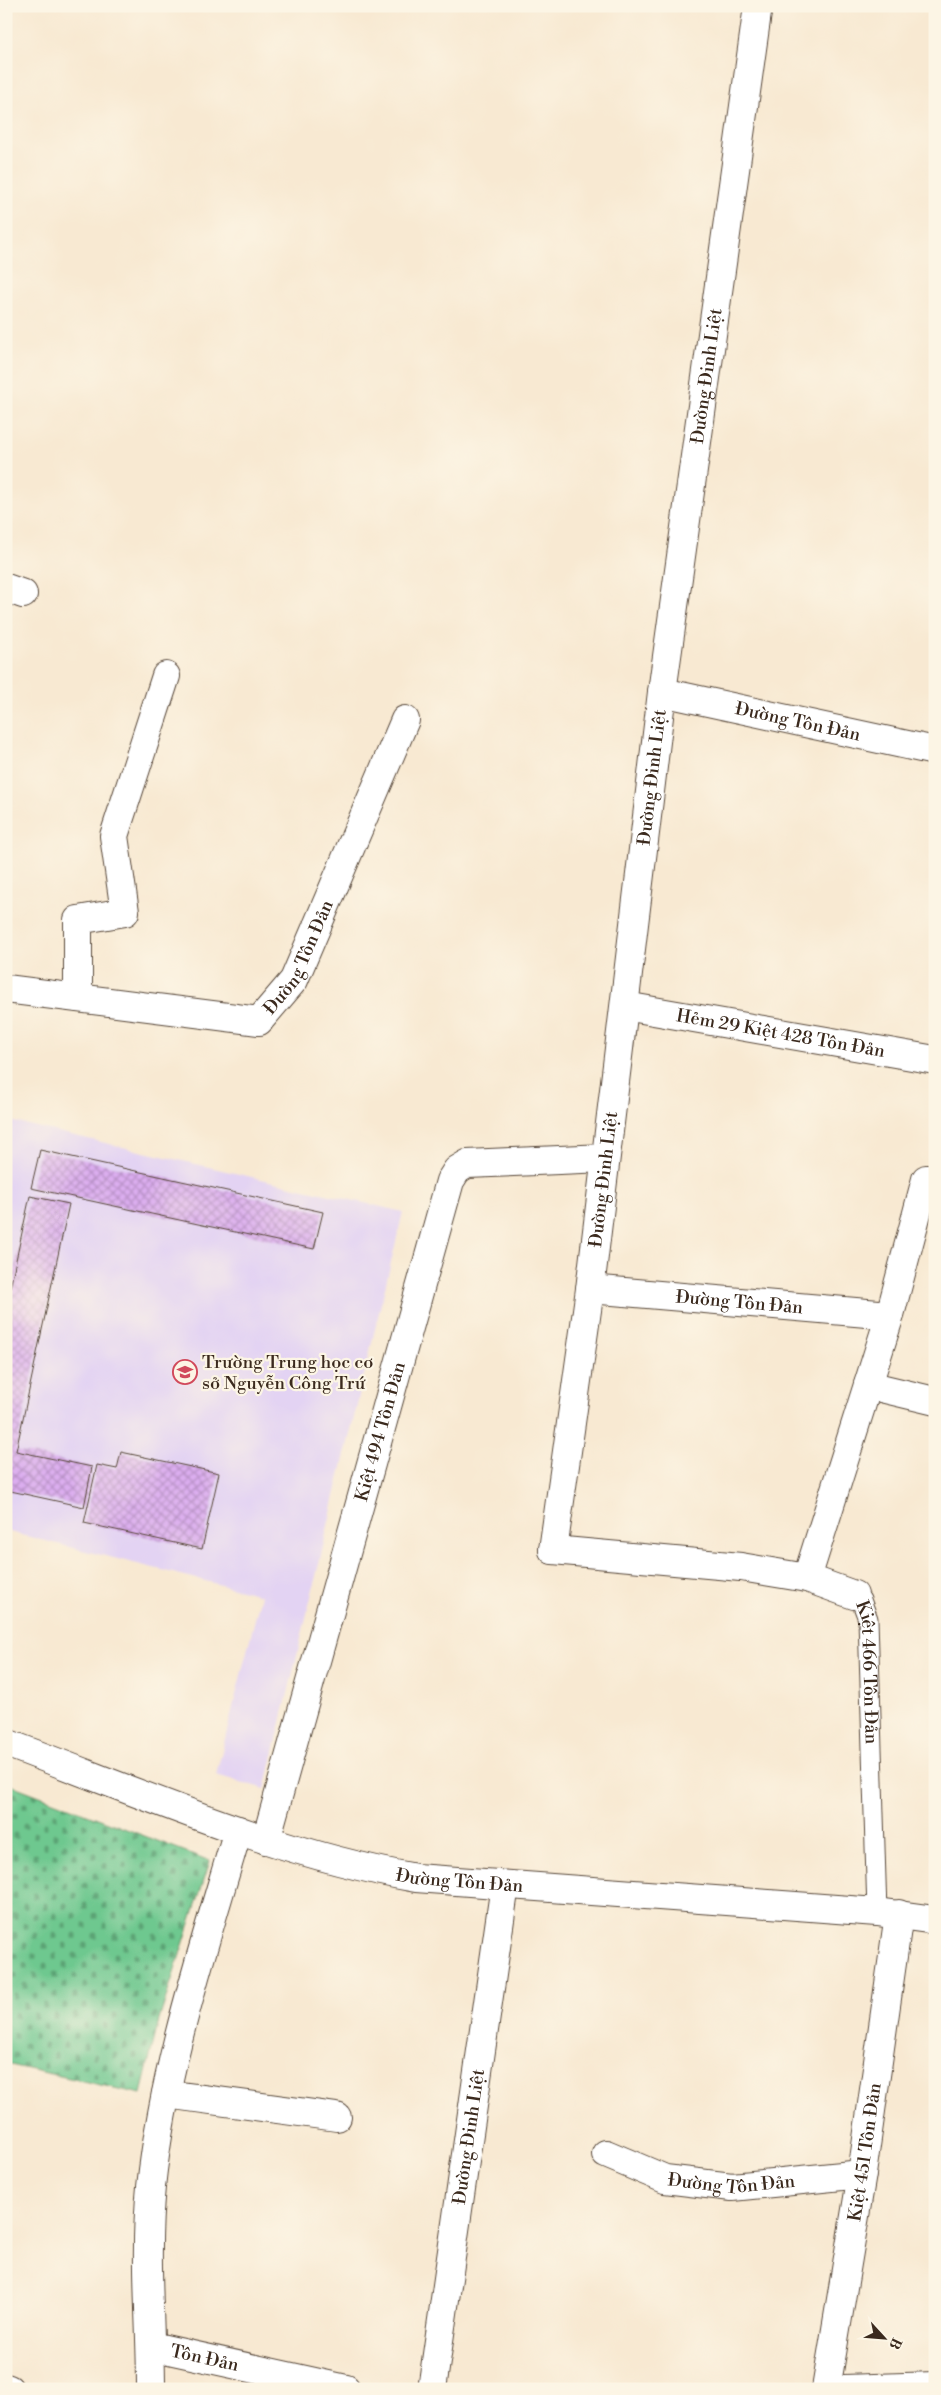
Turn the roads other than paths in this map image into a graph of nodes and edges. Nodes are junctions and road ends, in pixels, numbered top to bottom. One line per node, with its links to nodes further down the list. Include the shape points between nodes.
1 (758, 6): 3 (street, Đường Đinh Liệt)
2 (166, 676): 7 (street, via 114,836 125,912 78,920)
3 (662, 692): 5 (street, Đường Tôn Đản); 8 (street, Đường Đinh Liệt)
4 (405, 720): 7 (street, Đường Tôn Đản, via 294,980 259,1021)
5 (935, 751)
6 (6, 989): 7 (street, Đường Tôn Đản)
7 (78, 998)
8 (625, 1006): 9 (street, Hẻm 29 Kiệt 428 Tôn Đản); 10 (street, Đường Đinh Liệt)
9 (935, 1060)
10 (605, 1158): 12 (street, Đường Đinh Liệt); 21 (street, Kiệt 494 Tôn Đản, via 467,1164 457,1170 450,1181)
11 (930, 1180): 13 (street)
12 (590, 1289): 13 (street, Đường Tôn Đản); 16 (street, Đường Đinh Liệt)
13 (890, 1315): 14 (street)
14 (868, 1385): 15 (street); 17 (street)
15 (935, 1401)
16 (553, 1550): 17 (street, Kiệt 466 Tôn Đản, via 741,1567)
17 (807, 1578): 18 (street, Kiệt 466 Tôn Đản)
18 (854, 1595): 23 (lane, Kiệt 466 Tôn Đản, via 861,1600 868,1619)
19 (6, 1743): 20 (street, Đường Tôn Đản)
20 (238, 1830): 21 (street, Đường Tôn Đản); 25 (street, via 190,1996)
21 (266, 1840): 22 (street, Đường Tôn Đản, via 368,1869 416,1878)
22 (505, 1885): 23 (street, Đường Tôn Đản); 33 (street, Đường Đinh Liệt)
23 (888, 1913): 24 (street, Đường Tôn Đản); 28 (street, Kiệt 451 Tôn Đản)
24 (935, 1920)
25 (166, 2094): 26 (street); 29 (street, via 151,2188 148,2288)
26 (336, 2117)
27 (606, 2154): 28 (street, Đường Tôn Đản, via 664,2178 732,2187)
28 (862, 2174): 34 (street, Kiệt 451 Tôn Đản)
29 (151, 2346): 31 (street); 32 (street, Tôn Đản)
30 (935, 2386): 35 (street)
31 (151, 2389)
32 (346, 2389)
33 (432, 2389)
34 (826, 2389)
35 (844, 2389)

